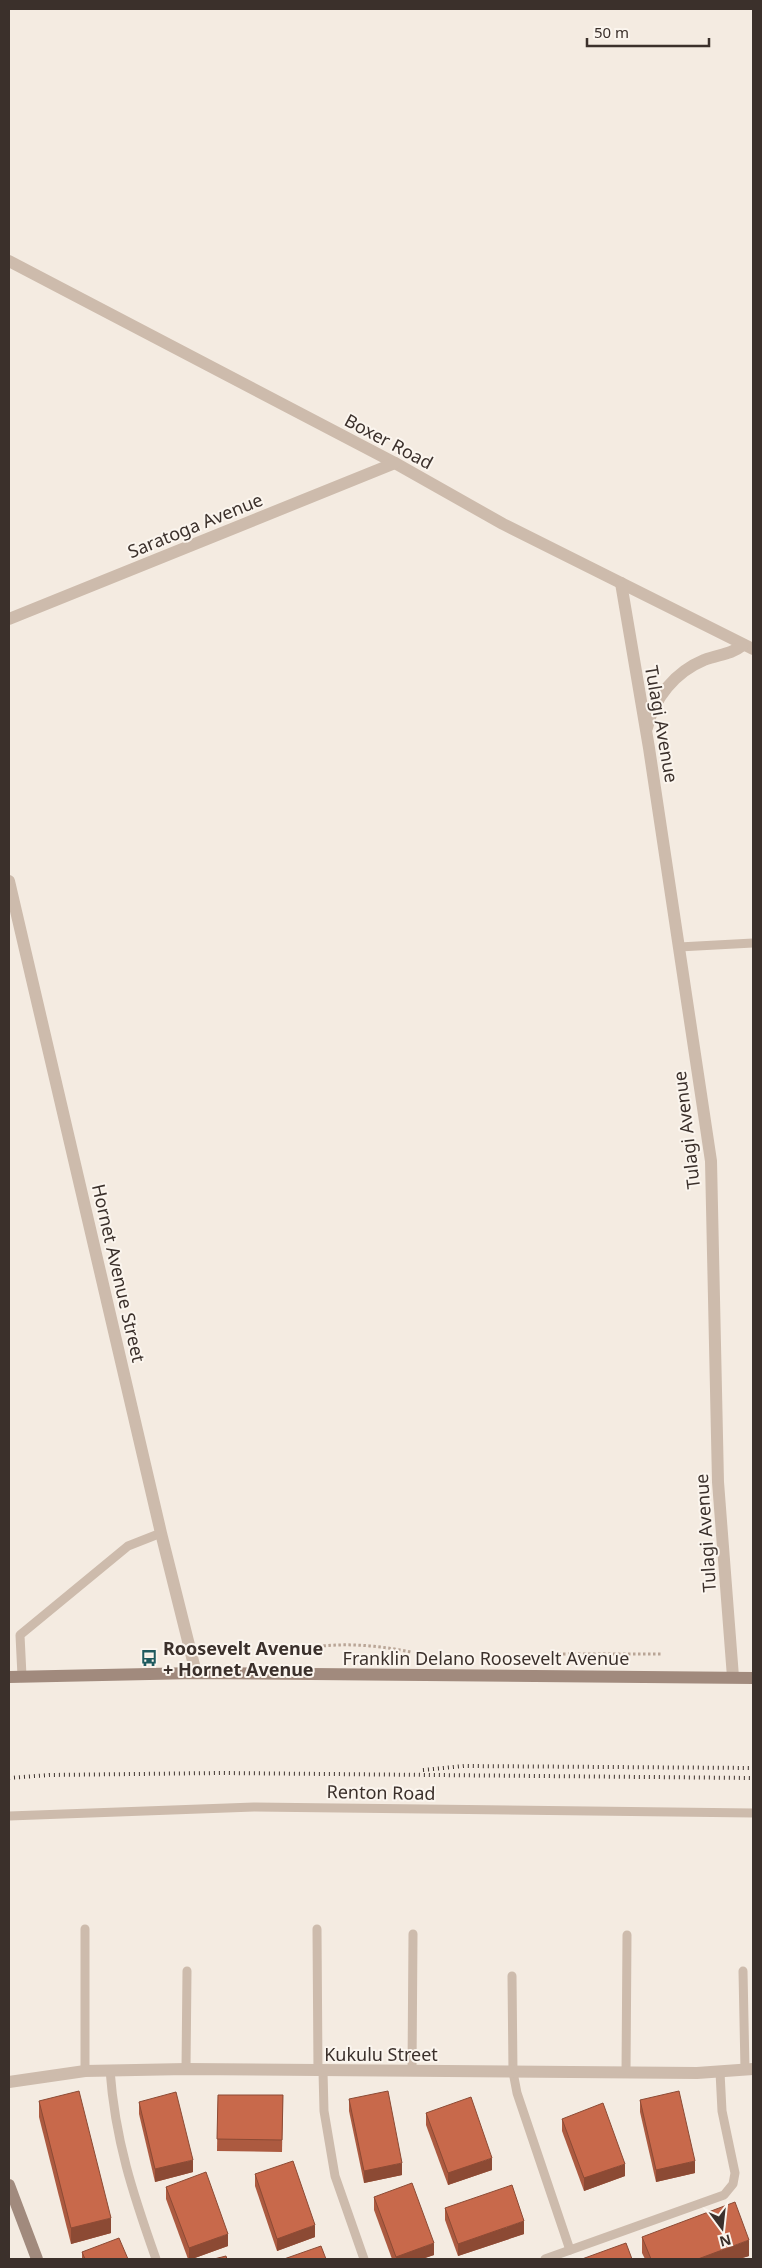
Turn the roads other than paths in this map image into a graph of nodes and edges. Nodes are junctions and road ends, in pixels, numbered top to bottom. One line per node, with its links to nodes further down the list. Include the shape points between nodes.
1 (9, 261): 2 (street, Boxer Road)
2 (395, 463): 3 (street, Boxer Road, via 503,524); 4 (street, Saratoga Avenue)
3 (621, 583): 5 (street, Boxer Road); 6 (street, Tulagi Avenue)
4 (9, 619)
5 (748, 647): 6 (street, via 704,660 680,674 662,694)
6 (646, 733): 9 (street, Tulagi Avenue)
7 (9, 881): 10 (street, Hornet Avenue Street)
8 (753, 943): 9 (lane)
9 (679, 946): 14 (street, Tulagi Avenue, via 711,1161 718,1482)
10 (161, 1533): 11 (street, Hornet Avenue Street); 13 (lane, via 128,1546 20,1634)
11 (196, 1673): 13 (main road, Franklin Delano Roosevelt Avenue); 14 (main road, Franklin Delano Roosevelt Avenue)
12 (9, 1676): 13 (main road, Franklin Delano Roosevelt Avenue)
13 (22, 1676)
14 (733, 1677): 15 (main road, Franklin Delano Roosevelt Avenue)
15 (753, 1678)
16 (753, 1813): 17 (lane, Renton Road, via 254,1807)
17 (9, 1816)
18 (85, 1929): 28 (lane)
19 (318, 1929): 29 (lane)
20 (413, 1934): 30 (lane)
21 (627, 1934): 33 (lane)
22 (187, 1971): 25 (lane)
23 (743, 1971): 26 (lane)
24 (512, 1976): 31 (lane)
25 (186, 2069): 27 (street, Kukulu Street); 29 (street, Kukulu Street)
26 (749, 2069): 32 (street, Kukulu Street)
27 (110, 2070): 28 (street, Kukulu Street); 38 (lane, via 112,2105 122,2157)
28 (85, 2071): 34 (street, Kukulu Street)
29 (320, 2071): 30 (street, Kukulu Street); 39 (lane, via 335,2176)
30 (412, 2071): 31 (street, Kukulu Street)
31 (513, 2072): 33 (street, Kukulu Street); 36 (lane, via 517,2093)
32 (720, 2072): 33 (street, Kukulu Street); 36 (lane, via 722,2110 735,2173 729,2190 724,2195)
33 (626, 2073)
34 (9, 2082)
35 (9, 2184): 37 (main road)
36 (570, 2250): 40 (lane)
37 (37, 2259)
38 (156, 2259)
39 (364, 2259)
40 (545, 2259)

